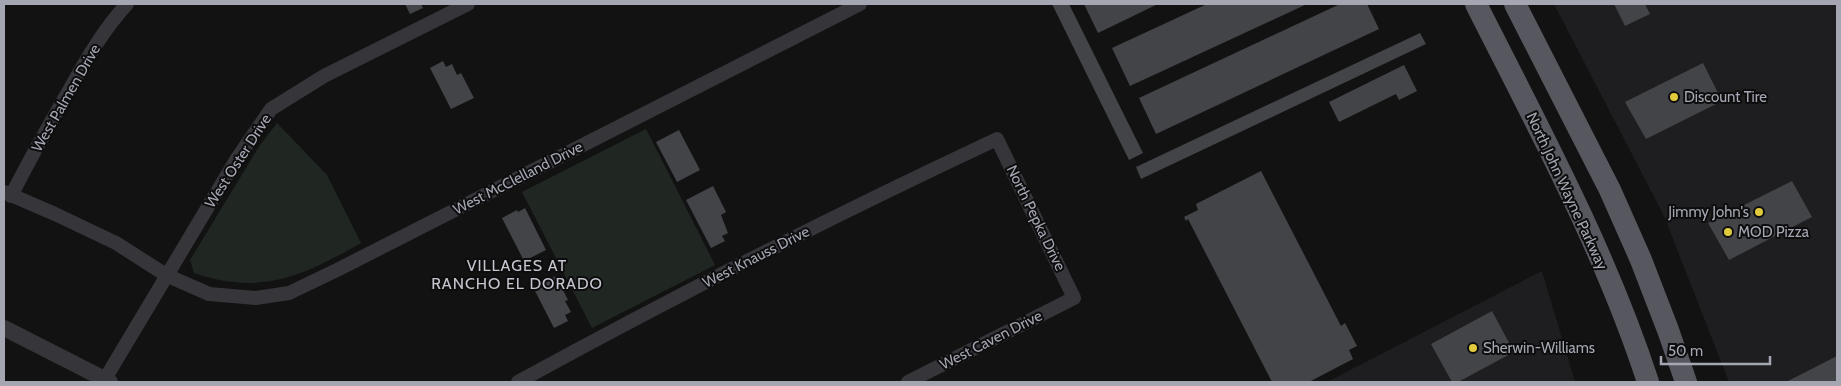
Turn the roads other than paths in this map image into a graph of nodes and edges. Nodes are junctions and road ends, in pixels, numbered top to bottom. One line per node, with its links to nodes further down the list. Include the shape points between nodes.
1 (126, 4): 9 (street, West Palmen Drive, via 82,66)
2 (468, 4): 10 (street, West Oster Drive, via 324,76 272,109 236,160)
3 (860, 4): 10 (street, West McClelland Drive, via 289,293 256,298 209,294)
4 (1476, 4): 16 (highway, North John Wayne Parkway, via 1573,197 1621,308)
5 (1498, 4): 7 (highway)
6 (1516, 4): 7 (highway)
7 (1535, 40): 17 (highway, via 1610,190)
8 (997, 139): 11 (street, North Pepka Drive); 14 (street, West Knauss Drive, via 863,202)
9 (7, 194): 10 (street, West McClelland Drive, via 116,244)
10 (166, 274): 13 (street, West Oster Drive)
11 (1074, 298): 15 (street, West Caven Drive)
12 (4, 328): 13 (street)
13 (107, 381)
14 (518, 382)
15 (908, 382)
16 (1648, 382)
17 (1686, 382)

